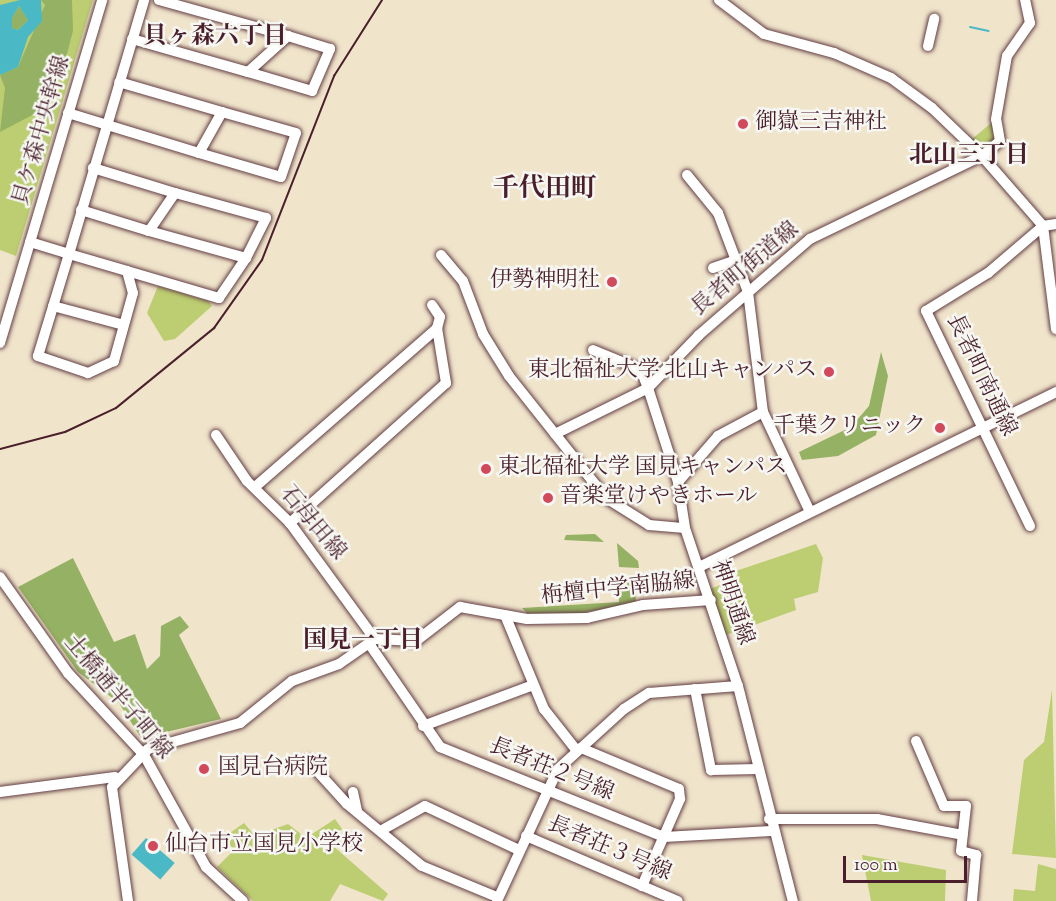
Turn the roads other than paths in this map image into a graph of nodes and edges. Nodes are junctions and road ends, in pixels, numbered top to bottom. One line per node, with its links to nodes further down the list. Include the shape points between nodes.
1 (102, 0): 13 (street, 貝ケ森中央幹線)
2 (144, 0): 8 (street)
3 (159, 0): 7 (street)
4 (719, 0): 16 (street, via 764,34 834,53 891,78 932,108)
5 (1025, 0): 16 (street, 長者町街道線, via 1030,23 1007,56 996,119 1000,141)
6 (934, 19): 9 (street)
7 (288, 36): 10 (street); 10 (street, via 330,49 312,91)
8 (132, 39): 10 (street); 11 (street)
9 (928, 46)
10 (248, 72)
11 (119, 82): 12 (street); 14 (street)
12 (222, 112): 15 (street); 15 (street, via 297,133 281,177)
13 (68, 113): 14 (street); 24 (street, 貝ケ森中央幹線)
14 (106, 125): 15 (street); 17 (street)
15 (199, 153)
16 (982, 156): 22 (street); 31 (street, 長者町街道線, via 810,239)
17 (93, 168): 19 (street); 20 (street)
18 (687, 176): 28 (street, via 718,213)
19 (175, 193): 23 (street); 27 (street, via 266,218)
20 (81, 210): 23 (street); 25 (street)
21 (1056, 224): 22 (street)
22 (1043, 226): 37 (street); 43 (street, 長者町南通線, via 988,273 926,310)
23 (148, 231): 27 (street)
24 (30, 242): 25 (street); 34 (street, 貝ケ森中央幹線)
25 (69, 254): 30 (street); 33 (street)
26 (441, 255): 44 (street, via 463,281 483,334 508,376)
27 (246, 258): 30 (street, via 219,298)
28 (736, 260): 29 (street); 31 (street)
29 (713, 268)
30 (126, 271): 35 (street, via 134,293)
31 (748, 292): 40 (street, 長者町街道線); 42 (street)
32 (432, 305): 36 (street, via 440,317)
33 (53, 306): 35 (street); 35 (street, via 38,356 88,373 114,361)
34 (3, 319): 38 (street, 貝ケ森中央幹線)
35 (124, 326)
36 (437, 328): 47 (street); 49 (street, via 446,383)
37 (1056, 329)
38 (0, 343)
39 (593, 350): 40 (street, 神明通線, via 641,370)
40 (648, 388): 44 (street, 長者町街道線); 46 (street, 神明通線)
41 (1056, 392): 43 (street)
42 (763, 412): 46 (street, via 718,436); 48 (street)
43 (985, 429): 48 (street); 50 (street, 長者町南通線)
44 (555, 434): 51 (street, via 615,505 649,525)
45 (216, 435): 47 (street, 石母田線)
46 (678, 482): 51 (street, 神明通線)
47 (255, 487): 49 (street, 石母田線)
48 (810, 512): 52 (street)
49 (290, 523): 56 (street, 石母田線)
50 (1030, 526)
51 (685, 528): 52 (street, 神明通線)
52 (699, 567): 54 (street, 神明通線)
53 (0, 577): 63 (street, 土橋通半子町線, via 68,673)
54 (711, 600): 55 (street, 栴檀中学南脇線, via 643,605 587,618); 58 (street, 神明通線)
55 (505, 615): 56 (street, 栴檀中学南脇線, via 460,607 416,641); 57 (street)
56 (373, 642): 60 (street, 長者荘２号線); 63 (street, via 339,664 292,681 240,723 187,734)
57 (532, 685): 60 (street); 62 (street, via 544,710)
58 (738, 686): 59 (street); 65 (street, 神明通線)
59 (695, 689): 62 (street, via 649,693); 65 (street, via 711,770)
60 (423, 726): 67 (street, 長者荘２号線, via 440,747)
61 (916, 741): 74 (street, via 944,806 966,806)
62 (579, 749): 67 (street); 76 (street, via 679,789)
63 (144, 755): 66 (street); 81 (street, 土橋通半子町線, via 191,846)
64 (309, 761): 70 (street)
65 (758, 770): 71 (street, 神明通線)
66 (115, 777): 68 (street); 80 (street, via 111,796)
67 (546, 789): 75 (street); 76 (street, 長者荘２号線)
68 (0, 792)
69 (353, 792): 70 (street)
70 (357, 812): 72 (street)
71 (769, 819): 73 (street, 神明通線); 74 (street, via 877,819)
72 (382, 830): 77 (street, via 425,806); 79 (street, via 422,866)
73 (771, 831): 76 (street, 長者荘２号線); 83 (street, 神明通線)
74 (963, 835): 84 (street, via 961,851 976,855)
75 (526, 836): 77 (street); 78 (street, 長者荘３号線)
76 (664, 837): 78 (street)
77 (519, 850): 79 (street)
78 (642, 886): 82 (street, 長者荘３号線)
79 (497, 899)
80 (128, 901)
81 (243, 901)
82 (678, 901)
83 (793, 901)
84 (972, 901)

